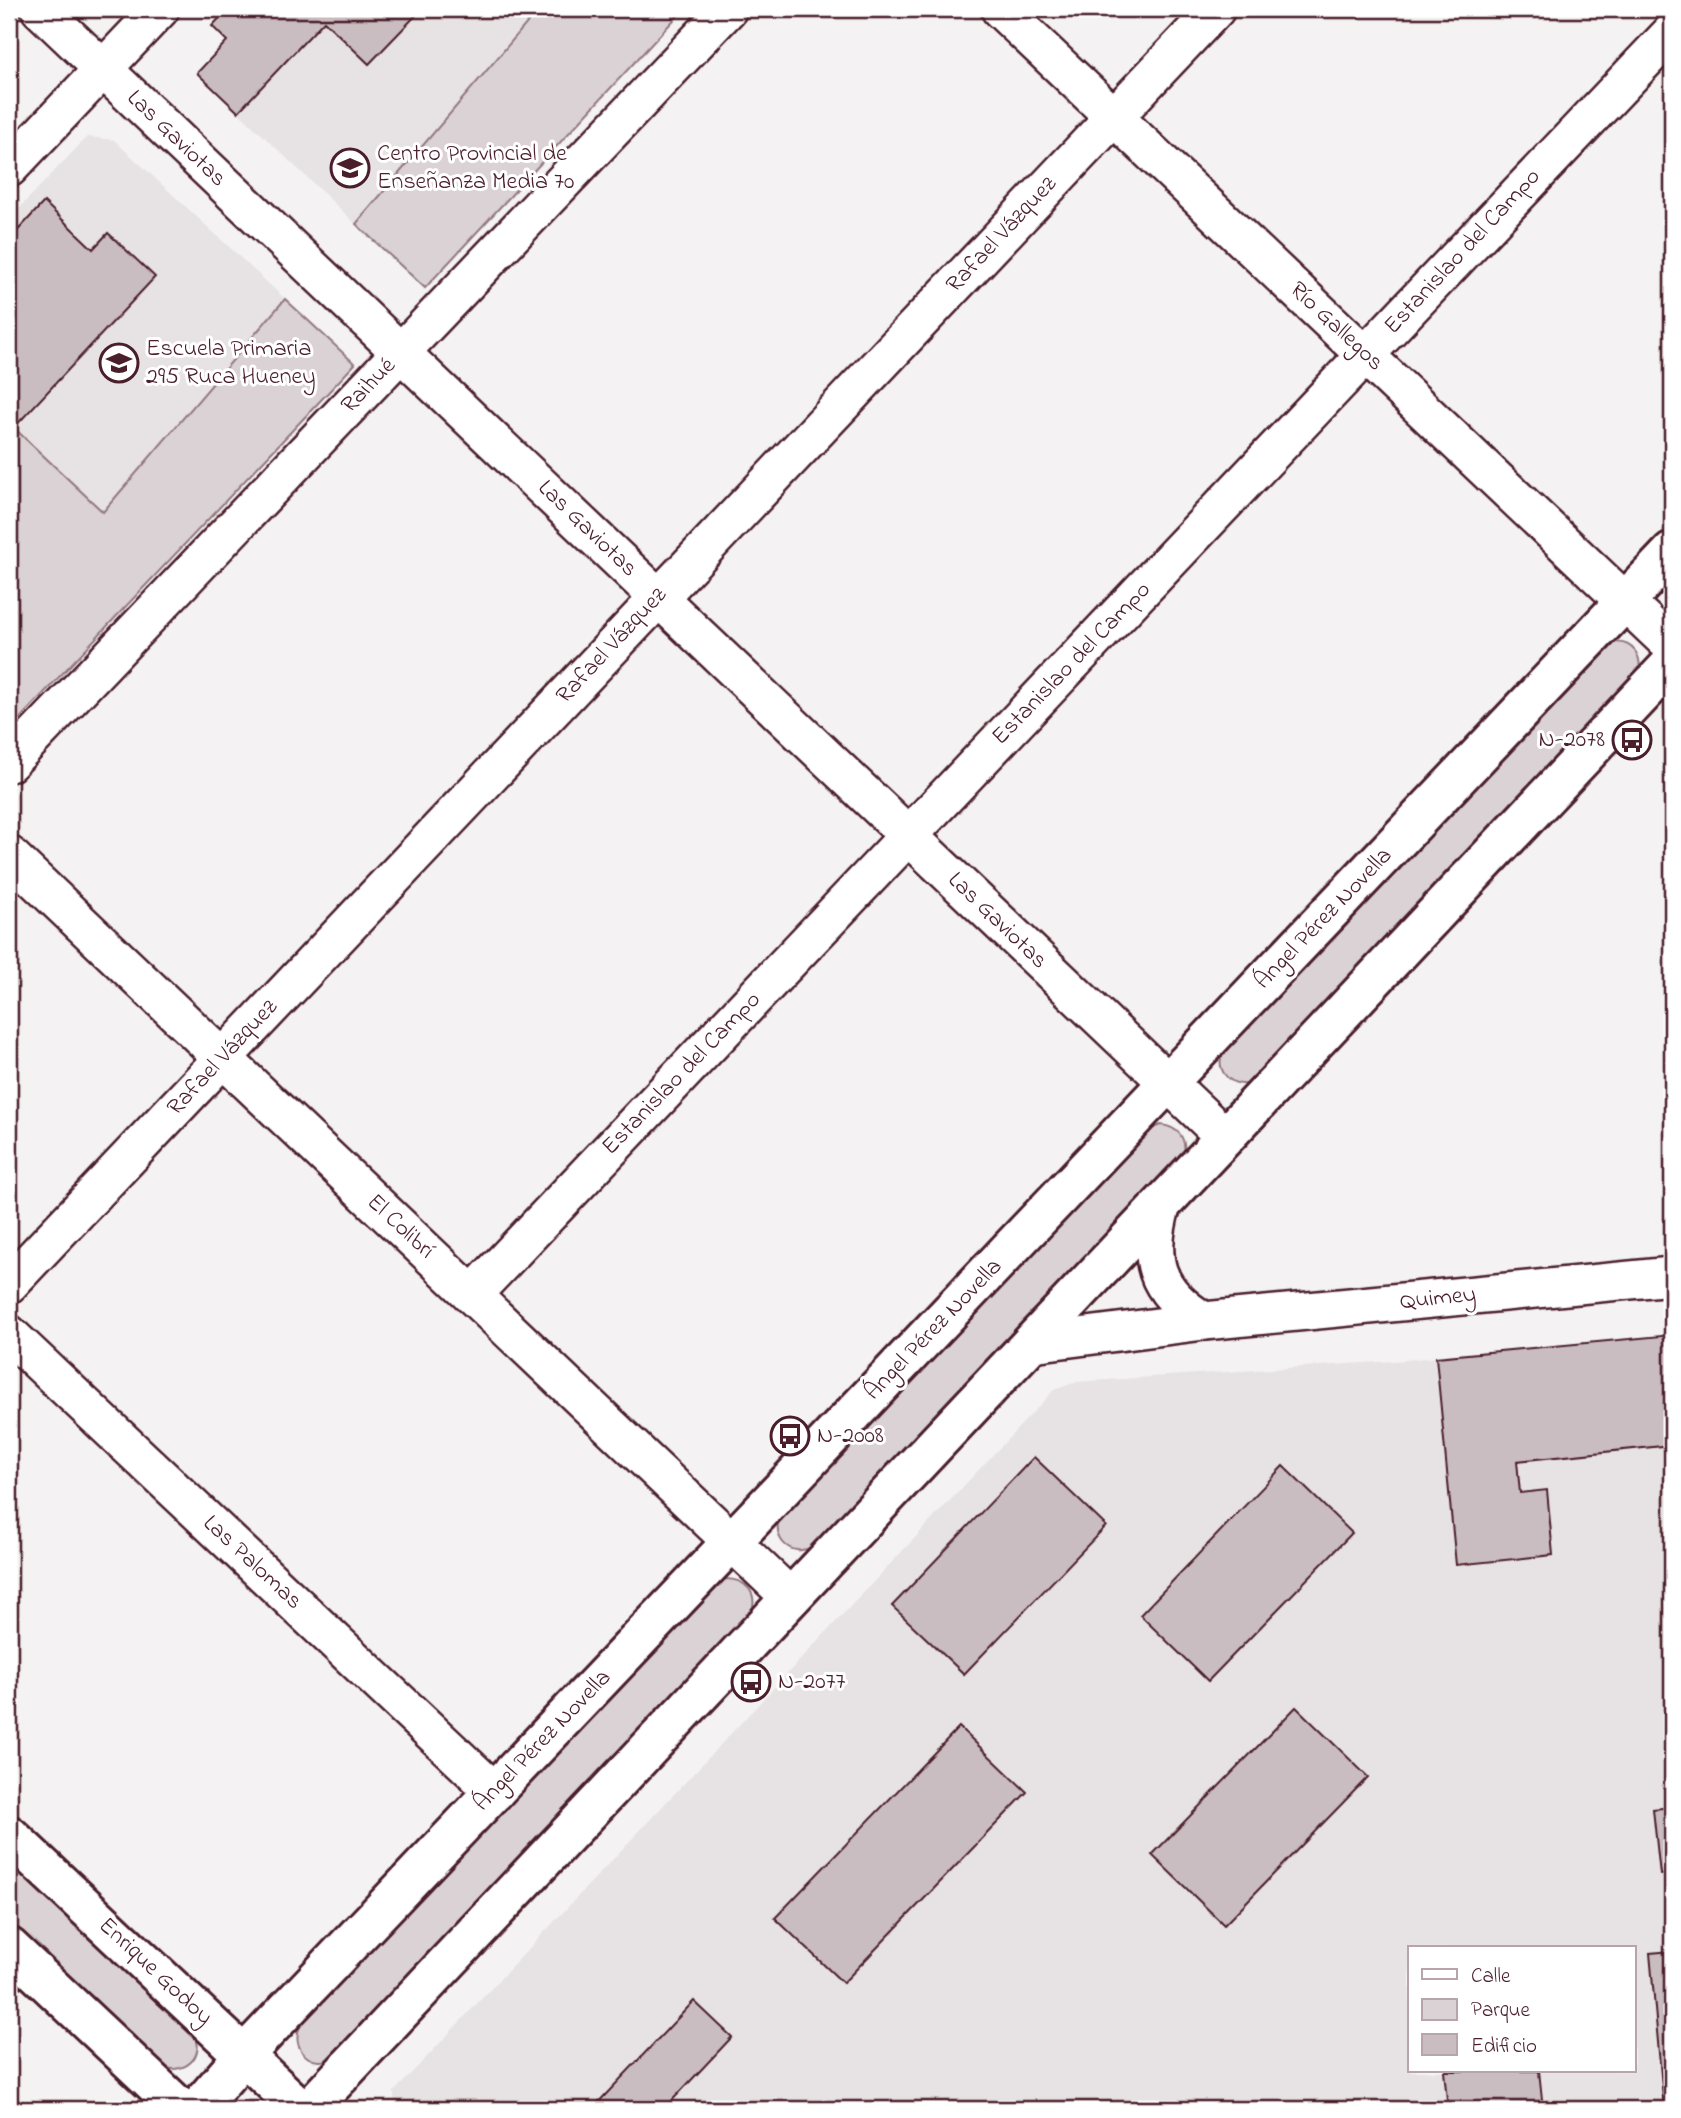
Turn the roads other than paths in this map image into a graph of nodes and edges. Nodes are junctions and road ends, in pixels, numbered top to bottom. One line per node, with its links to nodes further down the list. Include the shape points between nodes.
1 (40, 9): 7 (street, Las Gaviotas)
2 (160, 9): 7 (street)
3 (728, 9): 10 (street, Raihué)
4 (1000, 9): 8 (street, Río Gallegos)
5 (1216, 9): 8 (street, Rafael Vázquez)
6 (1672, 32): 11 (street, Estanislao del Campo)
7 (103, 69): 9 (street); 10 (street, Las Gaviotas)
8 (1114, 117): 11 (street, Río Gallegos); 13 (street, Rafael Vázquez)
9 (9, 168)
10 (401, 353): 13 (street, Las Gaviotas); 17 (street, Raihué)
11 (1365, 355): 14 (street, Río Gallegos); 18 (street, Estanislao del Campo)
12 (1672, 552): 14 (main road, Ángel Pérez Novella)
13 (659, 598): 18 (street, Las Gaviotas); 20 (street, Rafael Vázquez)
14 (1625, 601): 15 (street, Río Gallegos); 21 (main road, Ángel Pérez Novella)
15 (1672, 646)
16 (1672, 663): 22 (main road)
17 (9, 764)
18 (908, 836): 21 (street, Las Gaviotas); 26 (street, Estanislao del Campo)
19 (9, 855): 20 (street, El Colibrí)
20 (222, 1058): 25 (street, Rafael Vázquez); 26 (street, El Colibrí)
21 (1168, 1083): 22 (street, Las Gaviotas); 30 (main road, Ángel Pérez Novella)
22 (1225, 1137): 23 (main road)
23 (1162, 1204): 27 (street, via 1154,1249 1165,1288); 29 (main road)
24 (1672, 1276): 27 (street, Quimey)
25 (9, 1284)
26 (472, 1295): 30 (street, El Colibrí)
27 (1204, 1321): 29 (street, Quimey)
28 (9, 1334): 32 (street, Las Palomas)
29 (1031, 1343): 31 (main road)
30 (732, 1542): 31 (street, El Colibrí); 32 (main road, Ángel Pérez Novella)
31 (791, 1598): 39 (main road)
32 (495, 1792): 35 (main road, Ángel Pérez Novella)
33 (9, 1835): 35 (main road, Enrique Godoy)
34 (9, 1947): 36 (main road)
35 (244, 2055): 37 (main road, Ángel Pérez Novella); 38 (main road, Enrique Godoy)
36 (181, 2109)
37 (197, 2109)
38 (301, 2109)
39 (309, 2109)

